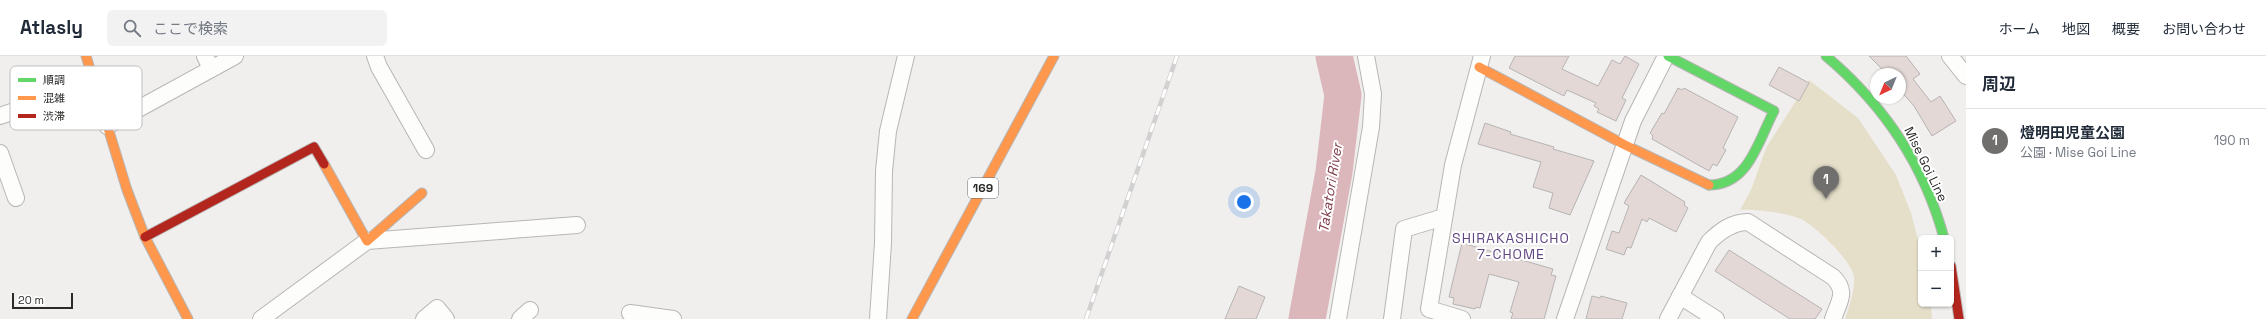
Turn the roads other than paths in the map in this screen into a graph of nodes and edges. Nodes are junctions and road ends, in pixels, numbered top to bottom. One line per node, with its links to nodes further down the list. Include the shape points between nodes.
1 (86, 56): 12 (main road)
2 (235, 56): 10 (street)
3 (375, 56): 19 (street)
4 (906, 56): 36 (street, via 888,131)
5 (1054, 56): 37 (main road, 169)
6 (1366, 56): 38 (street, via 1373,94 1371,126)
7 (1667, 56): 18 (street, via 1633,120); 18 (main road, via 1774,111 1741,174 1730,182 1716,186 1705,185)
8 (1826, 56): 25 (main road, Mise Goi Line, via 1877,105 1903,142 1927,190)
9 (1950, 56): 13 (street)
10 (208, 62): 14 (street)
11 (1481, 62): 18 (main road); 23 (street, via 1453,165)
12 (89, 66)
13 (1966, 76)
14 (142, 104)
15 (10, 112): 16 (street)
16 (0, 116)
17 (108, 130): 26 (main road)
18 (1625, 145): 41 (street)
19 (426, 150)
20 (0, 153): 22 (street)
21 (422, 193): 27 (main road)
22 (16, 198)
23 (1444, 217): 39 (street, via 1404,228); 40 (street, via 1429,309)
24 (577, 226): 27 (street)
25 (1943, 235)
26 (145, 237): 27 (main road, via 314,148); 31 (main road)
27 (367, 241): 32 (street)
28 (1952, 271): 45 (main road)
29 (1680, 296): 42 (street); 43 (street); 44 (street, via 1709,242 1718,232 1748,222 1833,277 1841,285 1842,293)
30 (630, 313): 35 (street)
31 (188, 319)
32 (261, 319)
33 (424, 319): 34 (street, via 437,308)
34 (446, 319)
35 (673, 319)
36 (878, 319)
37 (912, 319)
38 (1338, 319)
39 (1392, 319)
40 (1462, 319)
41 (1565, 319)
42 (1668, 319)
43 (1716, 319)
44 (1833, 319)
45 (1959, 319)

